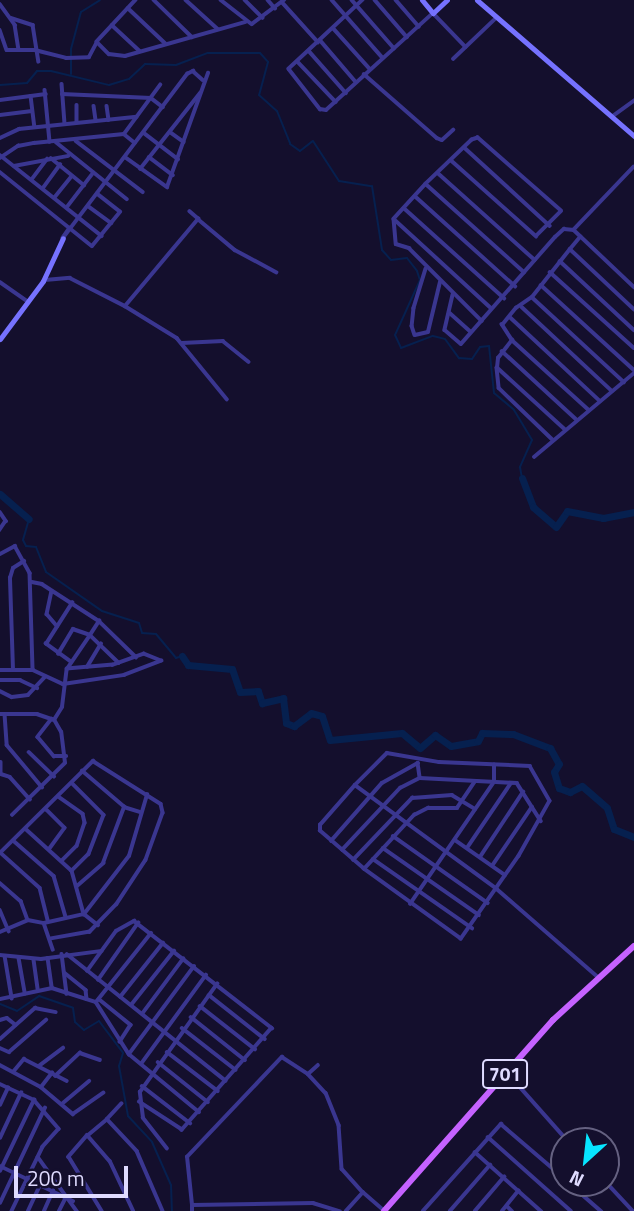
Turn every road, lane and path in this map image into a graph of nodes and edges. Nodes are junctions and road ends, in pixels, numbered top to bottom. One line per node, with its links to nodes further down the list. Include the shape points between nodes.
1 (136, 0): 18 (street)
2 (154, 0): 32 (street)
3 (186, 0): 29 (street)
4 (221, 0): 25 (street)
5 (245, 0): 23 (street)
6 (268, 0): 19 (street)
7 (332, 0): 21 (street)
8 (352, 0): 16 (street)
9 (363, 0): 16 (street)
10 (375, 0): 31 (street)
11 (396, 0): 27 (street)
12 (422, 0): 20 (street)
13 (447, 0): 20 (street)
14 (477, 0): 24 (street)
15 (283, 1): 19 (street); 33 (street)
16 (357, 6): 21 (street); 37 (street)
17 (1, 8): 22 (street)
18 (128, 8): 26 (street); 35 (street)
19 (275, 8): 23 (street)
20 (433, 13): 27 (street); 36 (street)
21 (347, 16): 28 (street); 42 (street)
22 (11, 18): 38 (street); 39 (street, via 31,22)
23 (263, 18): 25 (street, via 255,24)
24 (495, 19): 36 (street); 68 (street)
25 (245, 22): 29 (street)
26 (112, 25): 34 (street); 40 (street)
27 (419, 26): 31 (street)
28 (333, 28): 33 (street); 46 (street)
29 (218, 29): 32 (street)
30 (0, 30): 38 (street, via 4,48)
31 (407, 37): 37 (street)
32 (193, 38): 35 (street)
33 (319, 41): 41 (street); 50 (street)
34 (97, 42): 39 (street, via 89,57 66,58); 40 (street, via 116,56)
35 (165, 43): 40 (street)
36 (466, 47): 43 (street)
37 (394, 48): 42 (street)
38 (19, 50): 39 (street)
39 (35, 50): 44 (street)
40 (141, 51)
41 (309, 51): 45 (street); 54 (street)
42 (383, 58): 46 (street)
43 (453, 60)
44 (39, 62)
45 (298, 62): 60 (street); 60 (street, via 289,73 320,109)
46 (370, 69): 48 (street)
47 (208, 72): 49 (street)
48 (364, 74): 50 (street); 75 (street, via 437,138 442,140)
49 (203, 80): 53 (street); 64 (street, via 191,71)
50 (356, 82): 54 (street)
51 (62, 84): 55 (street)
52 (160, 85): 57 (street)
53 (202, 90): 77 (street); 84 (street)
54 (346, 93): 60 (street)
55 (62, 94): 57 (street); 72 (street)
56 (31, 96): 58 (street); 65 (street); 73 (street, via 46,92)
57 (151, 98): 64 (street); 67 (street)
58 (0, 100)
59 (634, 101): 68 (street)
60 (335, 102)
61 (77, 105): 71 (street)
62 (94, 106): 70 (street)
63 (107, 106): 69 (street)
64 (163, 107): 76 (street)
65 (32, 111): 66 (street); 74 (street)
66 (0, 115)
67 (136, 117): 69 (street); 78 (street)
68 (612, 117): 80 (street)
69 (108, 120): 70 (street)
70 (96, 121): 71 (street)
71 (77, 122): 72 (street)
72 (65, 124): 73 (street)
73 (49, 125): 74 (street); 82 (street)
74 (35, 127): 79 (street)
75 (453, 130)
76 (144, 132): 85 (street); 86 (street)
77 (170, 132): 84 (street); 86 (street)
78 (124, 134): 81 (street); 85 (street)
79 (1, 136)
80 (634, 136)
81 (74, 139): 83 (street); 99 (street)
82 (50, 142): 83 (street); 89 (street, via 18,146)
83 (56, 142): 88 (street)
84 (184, 142): 93 (street)
85 (135, 143): 90 (street)
86 (160, 145): 91 (street); 93 (street)
87 (465, 148): 94 (street); 123 (street); 123 (street, via 478,138 486,143 561,211)
88 (70, 156): 92 (street); 101 (street)
89 (1, 157): 96 (street)
90 (125, 157): 98 (street); 99 (street)
91 (149, 157): 98 (street); 103 (street)
92 (48, 158): 95 (street); 96 (street); 105 (street)
93 (178, 159): 103 (street)
94 (452, 161): 102 (street); 123 (street, via 530,233 542,234)
95 (60, 165): 104 (street); 109 (street)
96 (13, 166): 105 (street)
97 (634, 167): 125 (street)
98 (141, 169): 103 (street, via 163,187)
99 (115, 170): 106 (street); 110 (street)
100 (0, 172): 124 (street)
101 (93, 173): 106 (street); 108 (street)
102 (438, 173): 107 (street); 130 (street)
103 (173, 175)
104 (72, 176): 108 (street); 113 (street)
105 (32, 179): 109 (street)
106 (106, 183): 111 (street); 114 (street)
107 (426, 184): 112 (street); 135 (street)
108 (84, 185): 116 (street)
109 (43, 188): 113 (street)
110 (143, 192)
111 (97, 194): 115 (street); 122 (street, via 120,212)
112 (415, 196): 117 (street); 140 (street)
113 (54, 198): 116 (street)
114 (127, 199)
115 (88, 206): 119 (street); 122 (street)
116 (66, 208): 119 (street)
117 (404, 208): 121 (street); 144 (street)
118 (190, 212): 120 (street)
119 (78, 218): 124 (street); 126 (street)
120 (198, 219): 134 (street, via 235,250); 146 (street)
121 (394, 219): 132 (street, via 397,244 409,248); 148 (street)
122 (111, 223): 126 (street)
123 (550, 226)
124 (70, 228): 126 (street, via 89,245); 128 (street)
125 (574, 230): 127 (street); 130 (street, via 564,229)
126 (102, 236)
127 (580, 236): 129 (street); 141 (street)
128 (63, 238): 136 (street)
129 (570, 249): 131 (street); 149 (street)
130 (535, 260): 135 (street)
131 (560, 261): 133 (street); 153 (street)
132 (426, 269): 138 (street); 138 (street, via 414,308 415,335 428,332)
133 (550, 271): 139 (street); 158 (street)
134 (276, 272)
135 (524, 272): 140 (street)
136 (43, 281): 145 (street); 146 (street, via 69,278)
137 (0, 282): 145 (street)
138 (440, 282): 142 (street)
139 (541, 285): 143 (street); 162 (street)
140 (514, 286): 144 (street)
141 (634, 287)
142 (453, 295): 150 (street); 152 (street)
143 (532, 297): 147 (street); 163 (street)
144 (504, 298): 148 (street)
145 (27, 301): 155 (street)
146 (125, 306): 157 (street)
147 (522, 307): 151 (street); 164 (street)
148 (491, 308): 152 (street)
149 (634, 309)
150 (450, 313): 154 (street); 154 (street, via 445,330 455,342 461,344)
151 (509, 316): 156 (street, via 502,329); 166 (street)
152 (482, 321): 154 (street)
153 (634, 330)
154 (471, 332)
155 (0, 339)
156 (512, 340): 159 (street); 167 (street)
157 (182, 343): 160 (street, via 223,341); 165 (street)
158 (634, 348)
159 (502, 351): 161 (street); 168 (street)
160 (249, 362)
161 (497, 368): 169 (street); 170 (street, via 499,388)
162 (634, 372): 163 (street)
163 (624, 382): 164 (street)
164 (612, 391): 166 (street)
165 (227, 399)
166 (600, 401): 167 (street)
167 (589, 410): 168 (street)
168 (577, 420): 169 (street)
169 (565, 430): 170 (street)
170 (553, 440): 171 (street)
171 (534, 457)
172 (0, 512): 173 (street, via 6,520)
173 (0, 530)
174 (0, 554): 175 (street, via 15,546)
175 (23, 561): 176 (street); 190 (street, via 13,568 10,578)
176 (31, 582): 177 (street); 191 (street)
177 (52, 590): 178 (street); 180 (street, via 47,614)
178 (72, 603): 179 (street); 180 (street)
179 (99, 621): 181 (street); 184 (street)
180 (57, 626): 183 (street, via 46,644)
181 (90, 635): 182 (street); 183 (street, via 73,629); 185 (street)
182 (102, 643): 186 (street); 187 (street)
183 (58, 654): 185 (street)
184 (136, 657): 186 (street); 194 (street, via 151,654 161,663 124,675)
185 (71, 663): 188 (street)
186 (119, 663): 187 (street)
187 (87, 667): 188 (street)
188 (67, 669): 194 (street)
189 (0, 670): 190 (street)
190 (13, 670): 191 (street)
191 (33, 670): 192 (street)
192 (46, 677): 194 (street); 195 (street)
193 (0, 680): 195 (street, via 25,681)
194 (63, 684): 198 (street, via 62,707)
195 (37, 688): 196 (street, via 17,698)
196 (0, 691)
197 (3, 714): 198 (street); 214 (street, via 7,745)
198 (53, 720): 200 (street); 200 (street, via 38,737 54,756)
199 (29, 752): 207 (street)
200 (66, 756): 207 (street)
201 (417, 757): 203 (street); 204 (street); 213 (street, via 387,753)
202 (1, 762): 206 (street)
203 (418, 763): 208 (street); 218 (street, via 394,774)
204 (494, 765): 210 (street); 229 (street, via 530,766 550,804)
205 (82, 771): 212 (street); 216 (street, via 95,761); 223 (street)
206 (0, 774): 219 (street, via 10,777)
207 (54, 776): 214 (street)
208 (420, 778): 209 (street); 221 (street, via 400,788)
209 (475, 780): 210 (street); 220 (street)
210 (494, 782): 211 (street); 224 (street)
211 (511, 782): 215 (street); 237 (street)
212 (72, 783): 217 (street); 249 (street, via 104,815 89,854)
213 (355, 785): 218 (street); 235 (street, via 320,825)
214 (42, 787): 219 (street)
215 (524, 791): 222 (street); 242 (street)
216 (146, 795): 226 (street); 265 (street, via 163,810 146,860 131,887)
217 (59, 796): 225 (street); 244 (street, via 83,814 85,823 77,846)
218 (369, 797): 221 (street); 235 (street)
219 (30, 799): 227 (street)
220 (463, 800): 224 (street); 228 (street, via 447,794 420,794); 230 (street, via 454,809 428,807)
221 (381, 806): 228 (street); 239 (street)
222 (533, 806): 229 (street); 246 (street)
223 (124, 807): 226 (street); 253 (street, via 103,863)
224 (475, 809): 233 (street)
225 (47, 810): 231 (street); 238 (street, via 65,828)
226 (140, 812): 259 (street, via 129,856)
227 (12, 815)
228 (393, 815): 230 (street); 245 (street)
229 (541, 821): 250 (street)
230 (404, 823): 232 (street); 241 (street)
231 (26, 829): 234 (street); 238 (street)
232 (393, 836): 236 (street); 247 (street)
233 (455, 840): 237 (street); 241 (street)
234 (14, 841): 240 (street); 261 (street, via 54,876)
235 (331, 841): 239 (street)
236 (383, 848): 243 (street); 251 (street)
237 (467, 848): 242 (street)
238 (50, 849): 244 (street)
239 (342, 850): 245 (street)
240 (0, 853): 263 (street, via 40,888)
241 (446, 853): 247 (street); 254 (street)
242 (480, 857): 246 (street)
243 (373, 859): 248 (street); 255 (street)
244 (63, 860): 249 (street)
245 (354, 860): 248 (street)
246 (492, 866): 250 (street)
247 (436, 867): 251 (street); 256 (street)
248 (364, 869): 257 (street)
249 (72, 871): 253 (street)
250 (506, 875): 254 (street)
251 (427, 880): 255 (street); 260 (street)
252 (0, 883): 262 (street, via 21,901)
253 (77, 886): 259 (street)
254 (497, 889): 256 (street); 286 (street)
255 (418, 892): 257 (street); 266 (street)
256 (488, 903): 260 (street)
257 (410, 904): 266 (street, via 458,938)
258 (0, 910): 267 (street)
259 (84, 914): 261 (street); 265 (street)
260 (479, 915): 266 (street)
261 (66, 917): 263 (street)
262 (28, 920): 263 (street); 267 (street)
263 (46, 921): 270 (street)
264 (138, 923): 269 (street); 274 (street, via 122,924); 287 (street)
265 (98, 925): 270 (street, via 90,932)
266 (472, 928)
267 (9, 931): 268 (street)
268 (0, 932)
269 (151, 933): 271 (street); 291 (street)
270 (52, 939): 273 (street)
271 (163, 943): 275 (street); 295 (street)
272 (634, 946): 286 (main road, 701)
273 (53, 949)
274 (101, 951): 276 (street); 283 (street)
275 (174, 951): 281 (street); 300 (street)
276 (64, 954): 279 (street); 283 (street); 284 (street)
277 (3, 956): 278 (street); 296 (street)
278 (19, 958): 280 (street); 292 (street)
279 (48, 958): 280 (street); 289 (street)
280 (34, 959): 290 (street)
281 (183, 959): 282 (street); 303 (street)
282 (194, 966): 285 (street); 307 (street)
283 (87, 971): 287 (street)
284 (65, 974): 293 (street); 298 (street, via 86,990)
285 (206, 975): 288 (street); 310 (street)
286 (598, 977): 335 (main road, 701)
287 (98, 979): 291 (street)
288 (217, 984): 294 (street); 312 (street, via 272,1028)
289 (52, 988): 290 (street); 293 (street)
290 (38, 989): 292 (street)
291 (109, 989): 295 (street); 299 (street)
292 (25, 993): 296 (street)
293 (67, 994): 298 (street)
294 (209, 995): 301 (street); 312 (street)
295 (120, 997): 300 (street)
296 (12, 998): 297 (street)
297 (0, 999)
298 (87, 999): 299 (street)
299 (98, 1001): 314 (street); 314 (street, via 131,1025)
300 (131, 1005): 303 (street)
301 (201, 1006): 304 (street); 317 (street)
302 (56, 1012): 308 (street, via 37,1008)
303 (142, 1014): 307 (street)
304 (191, 1017): 309 (street); 321 (street)
305 (0, 1020): 308 (street, via 7,1018)
306 (46, 1020): 315 (street, via 9,1052)
307 (153, 1023): 310 (street); 319 (street)
308 (16, 1025): 311 (street)
309 (183, 1028): 313 (street); 327 (street)
310 (164, 1031): 313 (street); 323 (street)
311 (0, 1039)
312 (265, 1039): 317 (street)
313 (175, 1040): 318 (street); 334 (street)
314 (120, 1042): 319 (street)
315 (0, 1048)
316 (63, 1048): 325 (street)
317 (255, 1049): 321 (street)
318 (167, 1051): 322 (street); 340 (street)
319 (129, 1054): 323 (street)
320 (100, 1060): 331 (street, via 80,1053)
321 (245, 1060): 327 (street)
322 (158, 1062): 329 (street); 345 (street)
323 (141, 1064): 329 (street)
324 (0, 1065): 328 (street)
325 (39, 1066): 328 (street, via 24,1059); 331 (street)
326 (318, 1066): 330 (street)
327 (236, 1070): 334 (street)
328 (13, 1072): 339 (street)
329 (150, 1073): 337 (street); 350 (street)
330 (308, 1074): 369 (street, via 326,1093 339,1123 343,1173); 376 (street, via 286,1057 277,1059 191,1151 186,1163 192,1179)
331 (54, 1075): 332 (street); 339 (street)
332 (67, 1081)
333 (89, 1081): 346 (street)
334 (226, 1081): 340 (street)
335 (498, 1082): 353 (street, via 520,1087); 388 (main road, 701)
336 (0, 1084): 338 (street)
337 (142, 1086): 344 (street); 352 (street)
338 (8, 1087): 341 (street); 348 (street)
339 (41, 1087): 346 (street)
340 (218, 1091): 345 (street)
341 (21, 1093): 343 (street); 355 (street)
342 (103, 1093): 346 (street, via 75,1114)
343 (34, 1100): 349 (street); 362 (street)
344 (139, 1102): 352 (street, via 178,1130); 357 (street, via 143,1118)
345 (208, 1102): 350 (street)
346 (63, 1103)
347 (121, 1104): 351 (street)
348 (0, 1105)
349 (45, 1108): 359 (street, via 59,1129); 363 (street)
350 (199, 1112): 352 (street)
351 (107, 1119): 354 (street); 385 (street, via 137,1151)
352 (190, 1123)
353 (556, 1127)
354 (87, 1136): 383 (street, via 69,1157); 384 (street, via 110,1162)
355 (0, 1138)
356 (488, 1138): 358 (street); 361 (street, via 498,1125 505,1126); 395 (street)
357 (167, 1149)
358 (475, 1152): 360 (street); 389 (street)
359 (38, 1157): 365 (street); 373 (street)
360 (490, 1165): 364 (street); 390 (street)
361 (550, 1166)
362 (1, 1168): 363 (street)
363 (14, 1173): 365 (street); 374 (street)
364 (504, 1177): 368 (street); 391 (street)
365 (27, 1179): 366 (street); 379 (street)
366 (40, 1185): 367 (street); 380 (street)
367 (53, 1191): 370 (street); 381 (street)
368 (518, 1191): 375 (street); 394 (street)
369 (363, 1192): 387 (street); 388 (street)
370 (66, 1197): 373 (street); 382 (street)
371 (585, 1197): 396 (street)
372 (620, 1197): 397 (street)
373 (73, 1201): 378 (street)
374 (0, 1203)
375 (506, 1206): 392 (street); 393 (street)
376 (192, 1208): 377 (street)
377 (220, 1208): 386 (street, via 313,1203)
378 (76, 1210)
379 (12, 1211)
380 (28, 1211)
381 (44, 1211)
382 (59, 1211)
383 (102, 1211)
384 (133, 1211)
385 (163, 1211)
386 (340, 1211)
387 (346, 1211)
388 (385, 1211)
389 (423, 1211)
390 (450, 1211)
391 (475, 1211)
392 (502, 1211)
393 (512, 1211)
394 (541, 1211)
395 (571, 1211)
396 (601, 1211)
397 (633, 1211)

